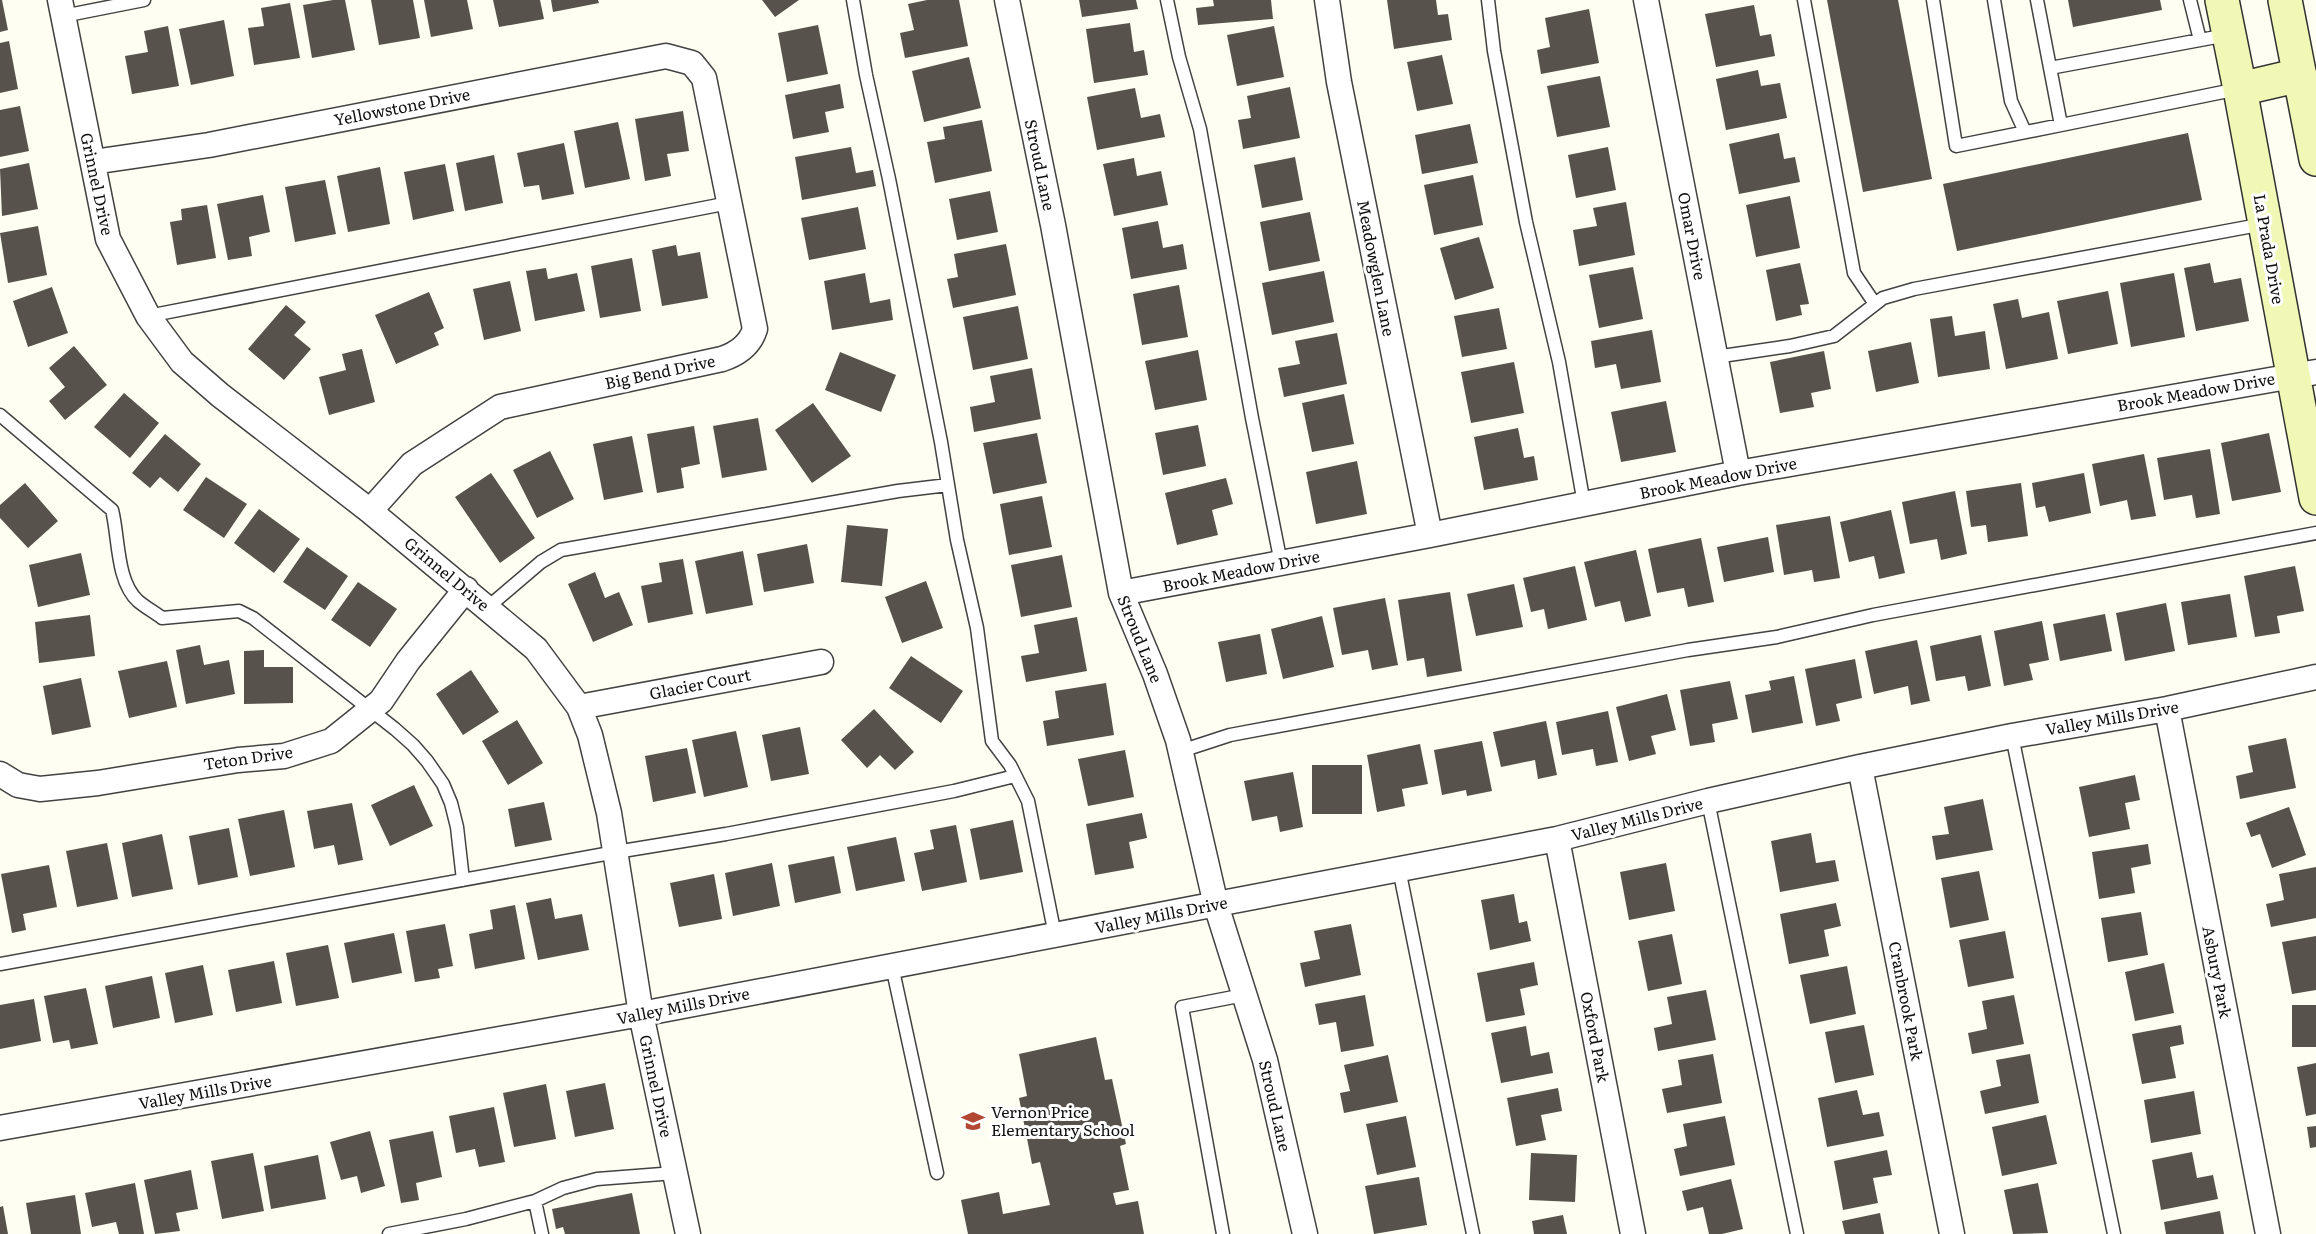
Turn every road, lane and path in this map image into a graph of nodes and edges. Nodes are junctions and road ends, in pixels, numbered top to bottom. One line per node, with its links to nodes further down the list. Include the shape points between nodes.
1 (144, 0): 15 (lane)
2 (854, 0): 33 (lane)
3 (1007, 0): 41 (street, Stroud Lane)
4 (1167, 0): 39 (lane, via 1200,129)
5 (1327, 0): 38 (street, Meadowglen Lane, via 1339,82)
6 (1488, 0): 35 (lane, via 1526,222 1559,362)
7 (1646, 0): 29 (street, Omar Drive)
8 (1804, 0): 27 (lane, via 1854,273)
9 (1933, 0): 22 (lane, via 1956,146)
10 (1994, 0): 22 (lane, via 2011,100)
11 (2037, 0): 17 (lane)
12 (2190, 0): 16 (lane)
13 (2222, 0): 16 (main road, La Prada Drive)
14 (2285, 0): 18 (main road)
15 (62, 8): 24 (street, Grinnel Drive)
16 (2214, 38): 17 (lane); 20 (main road, La Prada Drive)
17 (2050, 68): 21 (lane)
18 (2308, 73): 20 (main road); 23 (main road)
19 (704, 78): 24 (street, Yellowstone Drive, via 692,63 666,56 209,145); 25 (street, Big Bend Drive)
20 (2240, 89): 21 (lane); 26 (main road, La Prada Drive)
21 (2061, 125): 22 (lane)
22 (2025, 132)
23 (2316, 159)
24 (93, 162): 28 (street, Grinnel Drive, via 108,239)
25 (729, 203): 28 (lane); 36 (street, Big Bend Drive, via 755,329 752,340 734,355 722,359 500,407 412,464)
26 (2265, 224): 27 (lane, via 1914,289); 30 (main road, La Prada Drive)
27 (1875, 304): 29 (lane, via 1834,336)
28 (148, 316): 36 (street, Grinnel Drive, via 182,362)
29 (1716, 357): 32 (street, Omar Drive)
30 (2304, 373): 32 (street, Brook Meadow Drive); 34 (main road, La Prada Drive)
31 (0, 415): 47 (lane, via 112,510 118,555 127,585 137,600 162,618 239,611 266,627)
32 (1738, 473): 35 (street, Brook Meadow Drive)
33 (948, 484): 42 (lane, via 561,550); 52 (lane, via 977,628 992,741)
34 (2316, 498)
35 (1584, 504): 38 (street, Brook Meadow Drive)
36 (370, 511): 40 (street, Grinnel Drive)
37 (2316, 533): 49 (lane, via 1884,613 1777,637 1230,735)
38 (1430, 535): 39 (street, Brook Meadow Drive)
39 (1281, 563): 41 (street, Brook Meadow Drive)
40 (466, 589): 42 (street, Grinnel Drive); 47 (street, Teton Drive)
41 (1121, 593): 49 (street, Stroud Lane, via 1155,674)
42 (487, 608): 45 (street, Grinnel Drive, via 536,649)
43 (821, 662): 45 (street, Glacier Court)
44 (2316, 677): 46 (street, Valley Mills Drive)
45 (579, 707): 55 (street, Grinnel Drive, via 591,735)
46 (2167, 709): 48 (street, Valley Mills Drive); 78 (street, Asbury Park)
47 (370, 711): 51 (street, Teton Drive, via 332,741 284,756 40,789 18,785); 57 (lane, via 413,745 443,784 457,827)
48 (2012, 736): 50 (street, Valley Mills Drive); 77 (lane)
49 (1181, 751): 58 (street, Stroud Lane)
50 (1860, 767): 53 (street, Valley Mills Drive); 76 (street, Cranbrook Park)
51 (0, 774)
52 (1015, 776): 55 (lane, via 772,826); 59 (lane, via 1028,801)
53 (1708, 801): 54 (street, Valley Mills Drive); 75 (lane)
54 (1557, 839): 56 (street, Valley Mills Drive); 74 (street, Oxford Park)
55 (616, 852): 57 (lane); 63 (street, Grinnel Drive)
56 (1399, 869): 58 (street, Valley Mills Drive); 73 (lane)
57 (463, 880): 60 (lane)
58 (1216, 905): 59 (street, Valley Mills Drive); 62 (street, Stroud Lane)
59 (1055, 935): 61 (street, Valley Mills Drive)
60 (0, 964)
61 (892, 966): 63 (street, Valley Mills Drive); 66 (lane)
62 (1244, 995): 71 (lane, via 1182,1007); 72 (street, Stroud Lane, via 1265,1060)
63 (641, 1014): 64 (street, Valley Mills Drive); 65 (street, Grinnel Drive)
64 (0, 1128)
65 (675, 1173): 67 (lane, via 597,1179); 70 (street, Grinnel Drive)
66 (938, 1173)
67 (535, 1201): 68 (lane); 69 (lane)
68 (388, 1234)
69 (542, 1234)
70 (688, 1234)
71 (1223, 1234)
72 (1305, 1234)
73 (1473, 1234)
74 (1633, 1234)
75 (1797, 1234)
76 (1952, 1234)
77 (2114, 1234)
78 (2268, 1234)

